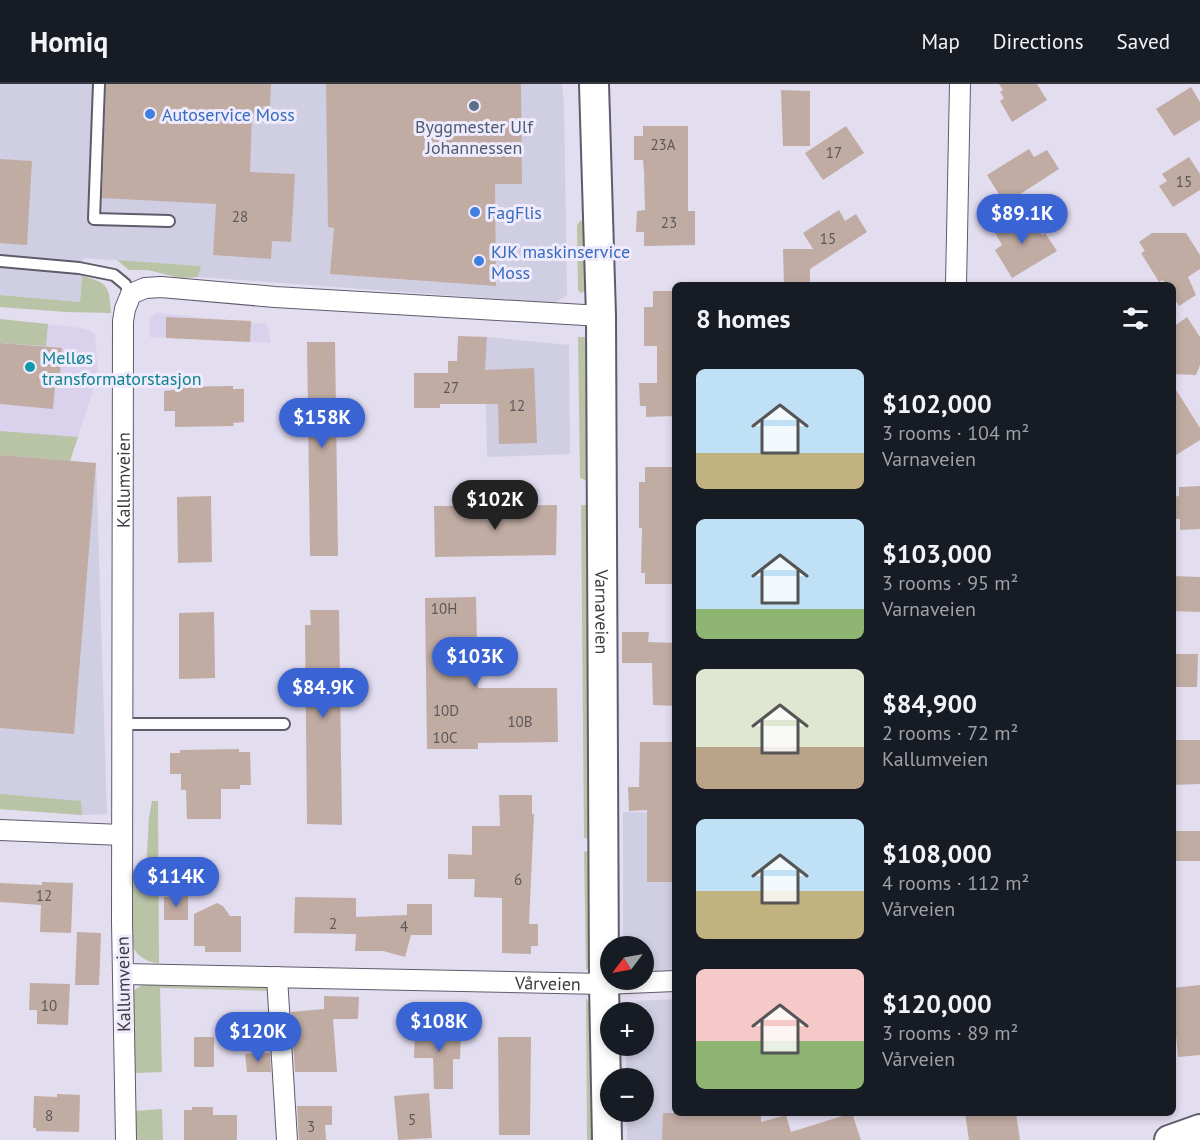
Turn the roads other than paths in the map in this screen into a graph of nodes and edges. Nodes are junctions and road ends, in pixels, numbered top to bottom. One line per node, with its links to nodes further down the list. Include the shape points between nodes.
1 (99, 84): 4 (lane, via 94,219)
2 (594, 84): 8 (street, Varnaveien)
3 (960, 84): 6 (street)
4 (169, 221)
5 (0, 261): 7 (lane, via 114,275)
6 (956, 282)
7 (131, 294): 8 (street, via 161,287); 9 (street, Kallumveien, via 123,321)
8 (601, 316): 13 (street, Varnaveien)
9 (122, 724): 10 (lane); 12 (street, Kallumveien)
10 (284, 724)
11 (0, 830): 12 (street)
12 (122, 835): 14 (street, Kallumveien)
13 (604, 936)
14 (124, 974): 15 (street, Vårveien); 21 (street, Kallumveien)
15 (277, 976): 18 (street, Vårveien); 22 (street)
16 (672, 981): 17 (street, Vårveien)
17 (654, 982)
18 (600, 984)
19 (604, 990): 23 (street, Varnaveien)
20 (1200, 1129): 24 (street)
21 (126, 1140)
22 (287, 1140)
23 (607, 1140)
24 (1169, 1140)

